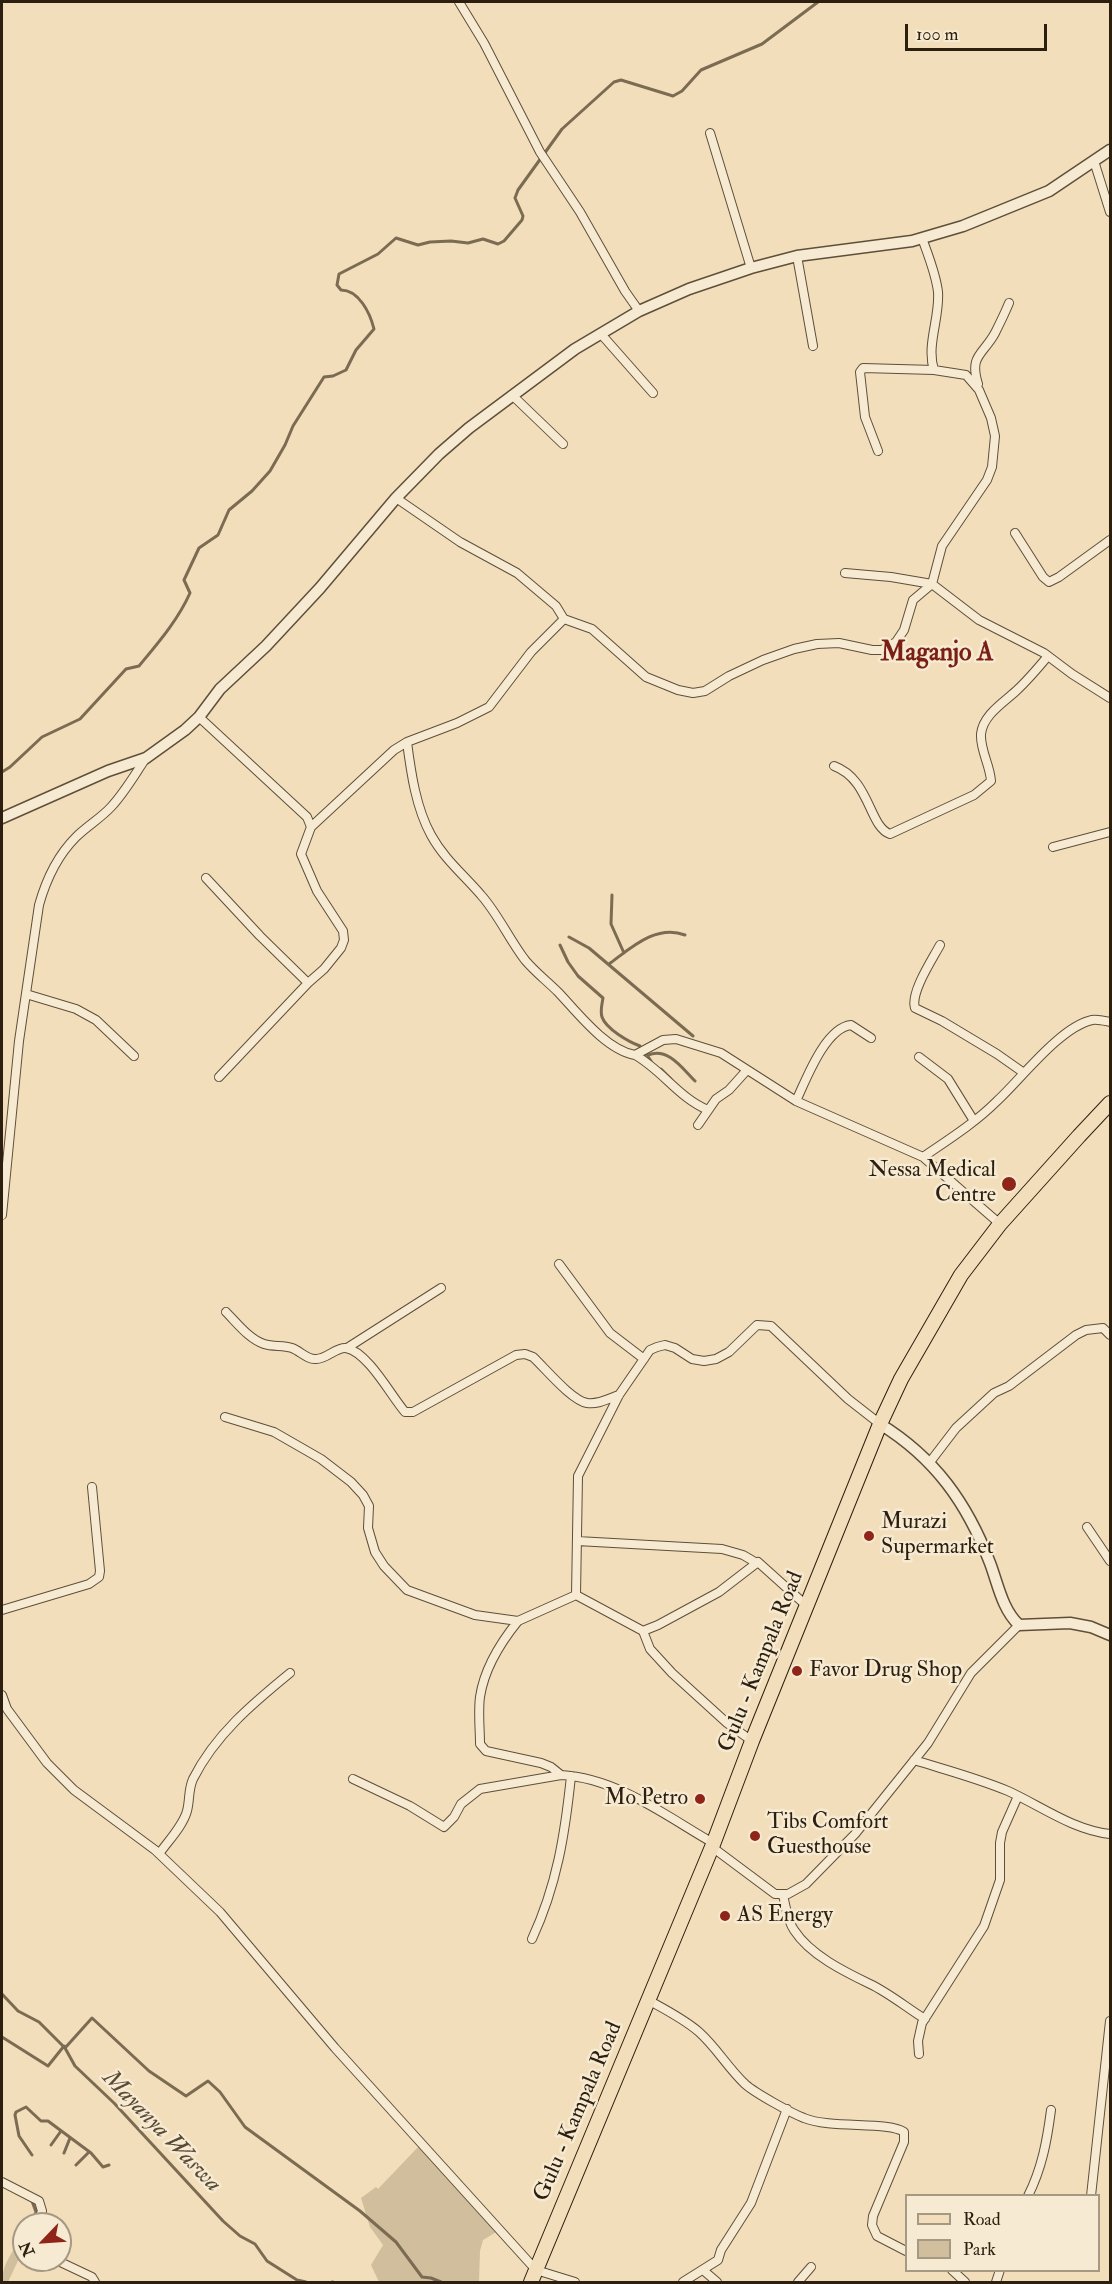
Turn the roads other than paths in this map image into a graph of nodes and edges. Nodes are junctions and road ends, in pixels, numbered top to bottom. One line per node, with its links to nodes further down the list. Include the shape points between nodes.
1 (459, 2): 10 (street, via 540,152)
2 (710, 133): 8 (street)
3 (1110, 150): 4 (street)
4 (1094, 161): 5 (street); 6 (street, via 1049,191)
5 (1110, 213)
6 (922, 238): 7 (street); 13 (street, via 938,292 930,359)
7 (798, 256): 8 (street); 12 (street)
8 (751, 268): 10 (street)
9 (1009, 303): 14 (street, via 994,335 977,354 975,374)
10 (639, 310): 11 (street)
11 (601, 334): 15 (street); 16 (street)
12 (813, 346)
13 (934, 370): 14 (street, via 966,375); 18 (street, via 863,368 860,372 865,417)
14 (979, 390): 23 (street, via 995,436 992,467 942,546)
15 (653, 393)
16 (512, 395): 17 (street); 19 (street, via 439,454)
17 (563, 444)
18 (878, 451)
19 (396, 498): 24 (street, via 460,542 517,573 556,606); 27 (street, via 320,588 220,689)
20 (1015, 533): 21 (street, via 1049,582)
21 (1110, 540)
22 (845, 573): 23 (street)
23 (932, 584): 24 (street, via 913,600 904,630 889,647 872,650 839,643 794,649 729,676 705,692 678,690 646,677 592,629); 25 (street, via 979,620)
24 (564, 619): 28 (street, via 531,652 489,707)
25 (1048, 656): 26 (street); 30 (street, via 984,723 982,745 991,780 974,795 890,834 878,824 855,780)
26 (1110, 698)
27 (199, 717): 29 (street); 32 (street, via 307,817)
28 (407, 742): 32 (street); 41 (street, via 422,812 447,859 482,896 534,971 615,1046)
29 (146, 758): 31 (street); 38 (street, via 113,805 77,836 51,871 39,905)
30 (834, 766)
31 (2, 818)
32 (311, 827): 37 (street, via 301,854 317,891 343,931 344,940 324,969)
33 (1110, 832): 34 (street)
34 (1053, 848)
35 (206, 878): 37 (street)
36 (940, 945): 45 (street, via 916,993 915,1008)
37 (308, 983): 46 (street)
38 (26, 994): 42 (street, via 76,1009 96,1020); 53 (street)
39 (1110, 1022): 45 (street, via 1091,1020 1077,1027)
40 (871, 1038): 47 (street, via 851,1025 837,1030 816,1060)
41 (635, 1055): 44 (street, via 663,1040 676,1039 721,1053); 49 (street, via 696,1105)
42 (134, 1056)
43 (919, 1057): 50 (street, via 948,1079)
44 (747, 1070): 47 (street); 49 (street)
45 (1024, 1073): 50 (street)
46 (219, 1077)
47 (796, 1101): 52 (street)
48 (1110, 1104): 54 (main road, Gulu - Kampala Road)
49 (708, 1110): 51 (street)
50 (974, 1121): 52 (street)
51 (698, 1125)
52 (923, 1157): 54 (street)
53 (2, 1215)
54 (1000, 1224): 63 (main road, Gulu - Kampala Road, via 961,1275 901,1379)
55 (559, 1264): 60 (street, via 610,1333)
56 (441, 1288): 59 (street)
57 (226, 1312): 59 (street, via 254,1340 292,1348 312,1360)
58 (1110, 1335): 64 (street, via 1103,1328 1086,1330 1063,1343 1009,1386 994,1393 956,1428)
59 (347, 1348): 61 (street, via 367,1363 405,1412 413,1412 516,1355 525,1354 587,1403)
60 (644, 1359): 61 (street); 63 (street, via 650,1350 664,1345 692,1359 716,1359 757,1325 771,1326)
61 (619, 1395): 67 (street, via 578,1476)
62 (225, 1417): 73 (street, via 273,1432 351,1482 369,1506 368,1528 375,1552 407,1590 475,1615)
63 (880, 1424): 64 (street); 71 (main road, Gulu - Kampala Road)
64 (930, 1462): 74 (street, via 964,1508 990,1562 1001,1598)
65 (92, 1487): 72 (street, via 99,1577 89,1584)
66 (1087, 1527): 68 (street)
67 (577, 1541): 69 (street, via 722,1549); 70 (street)
68 (1110, 1561)
69 (755, 1562): 71 (street, via 761,1563); 75 (street, via 718,1593)
70 (576, 1595): 73 (street); 75 (street)
71 (808, 1606): 79 (main road, Gulu - Kampala Road)
72 (2, 1610)
73 (518, 1621): 81 (street, via 504,1638 480,1696 481,1747 551,1767)
74 (1019, 1625): 76 (street, via 1070,1623); 80 (street, via 971,1673)
75 (643, 1631): 79 (street, via 650,1649 672,1673)
76 (1110, 1635)
77 (290, 1673): 87 (street, via 218,1740 189,1788 183,1821)
78 (2, 1695): 87 (street, via 24,1734 74,1790)
79 (752, 1741): 86 (main road, Gulu - Kampala Road)
80 (914, 1760): 84 (street, via 967,1775); 88 (street, via 835,1855 806,1884)
81 (561, 1775): 82 (street); 83 (street, via 480,1789 461,1804 444,1827)
82 (571, 1776): 86 (street, via 631,1795); 89 (street, via 568,1818 554,1882)
83 (353, 1779)
84 (1018, 1796): 85 (street, via 1088,1830); 91 (street, via 1002,1832 1000,1880 984,1926)
85 (1110, 1834)
86 (712, 1845): 88 (street, via 775,1894); 90 (main road, Gulu - Kampala Road)
87 (159, 1854): 105 (street, via 220,1912)
88 (783, 1895): 91 (street, via 793,1929 816,1952 844,1973 870,1984)
89 (532, 1940)
90 (648, 2000): 94 (street, via 702,2034 746,2085); 105 (main road, Gulu - Kampala Road)
91 (925, 2019): 93 (street)
92 (1110, 2021): 98 (street)
93 (919, 2054)
94 (787, 2109): 100 (street, via 820,2123 904,2132 904,2142 872,2224 877,2236); 103 (street, via 751,2203 718,2260)
95 (1051, 2110): 97 (street, via 1046,2149)
96 (2, 2182): 99 (street, via 39,2201)
97 (1029, 2194)
98 (1091, 2194)
99 (42, 2212)
100 (905, 2250)
101 (810, 2267): 110 (street)
102 (72, 2268): 107 (street, via 92,2277)
103 (703, 2270): 106 (street); 109 (street)
104 (953, 2272): 111 (street)
105 (533, 2276): 108 (street)
106 (713, 2281)
107 (95, 2283)
108 (575, 2283)
109 (683, 2283)
110 (798, 2283)
111 (965, 2283)

